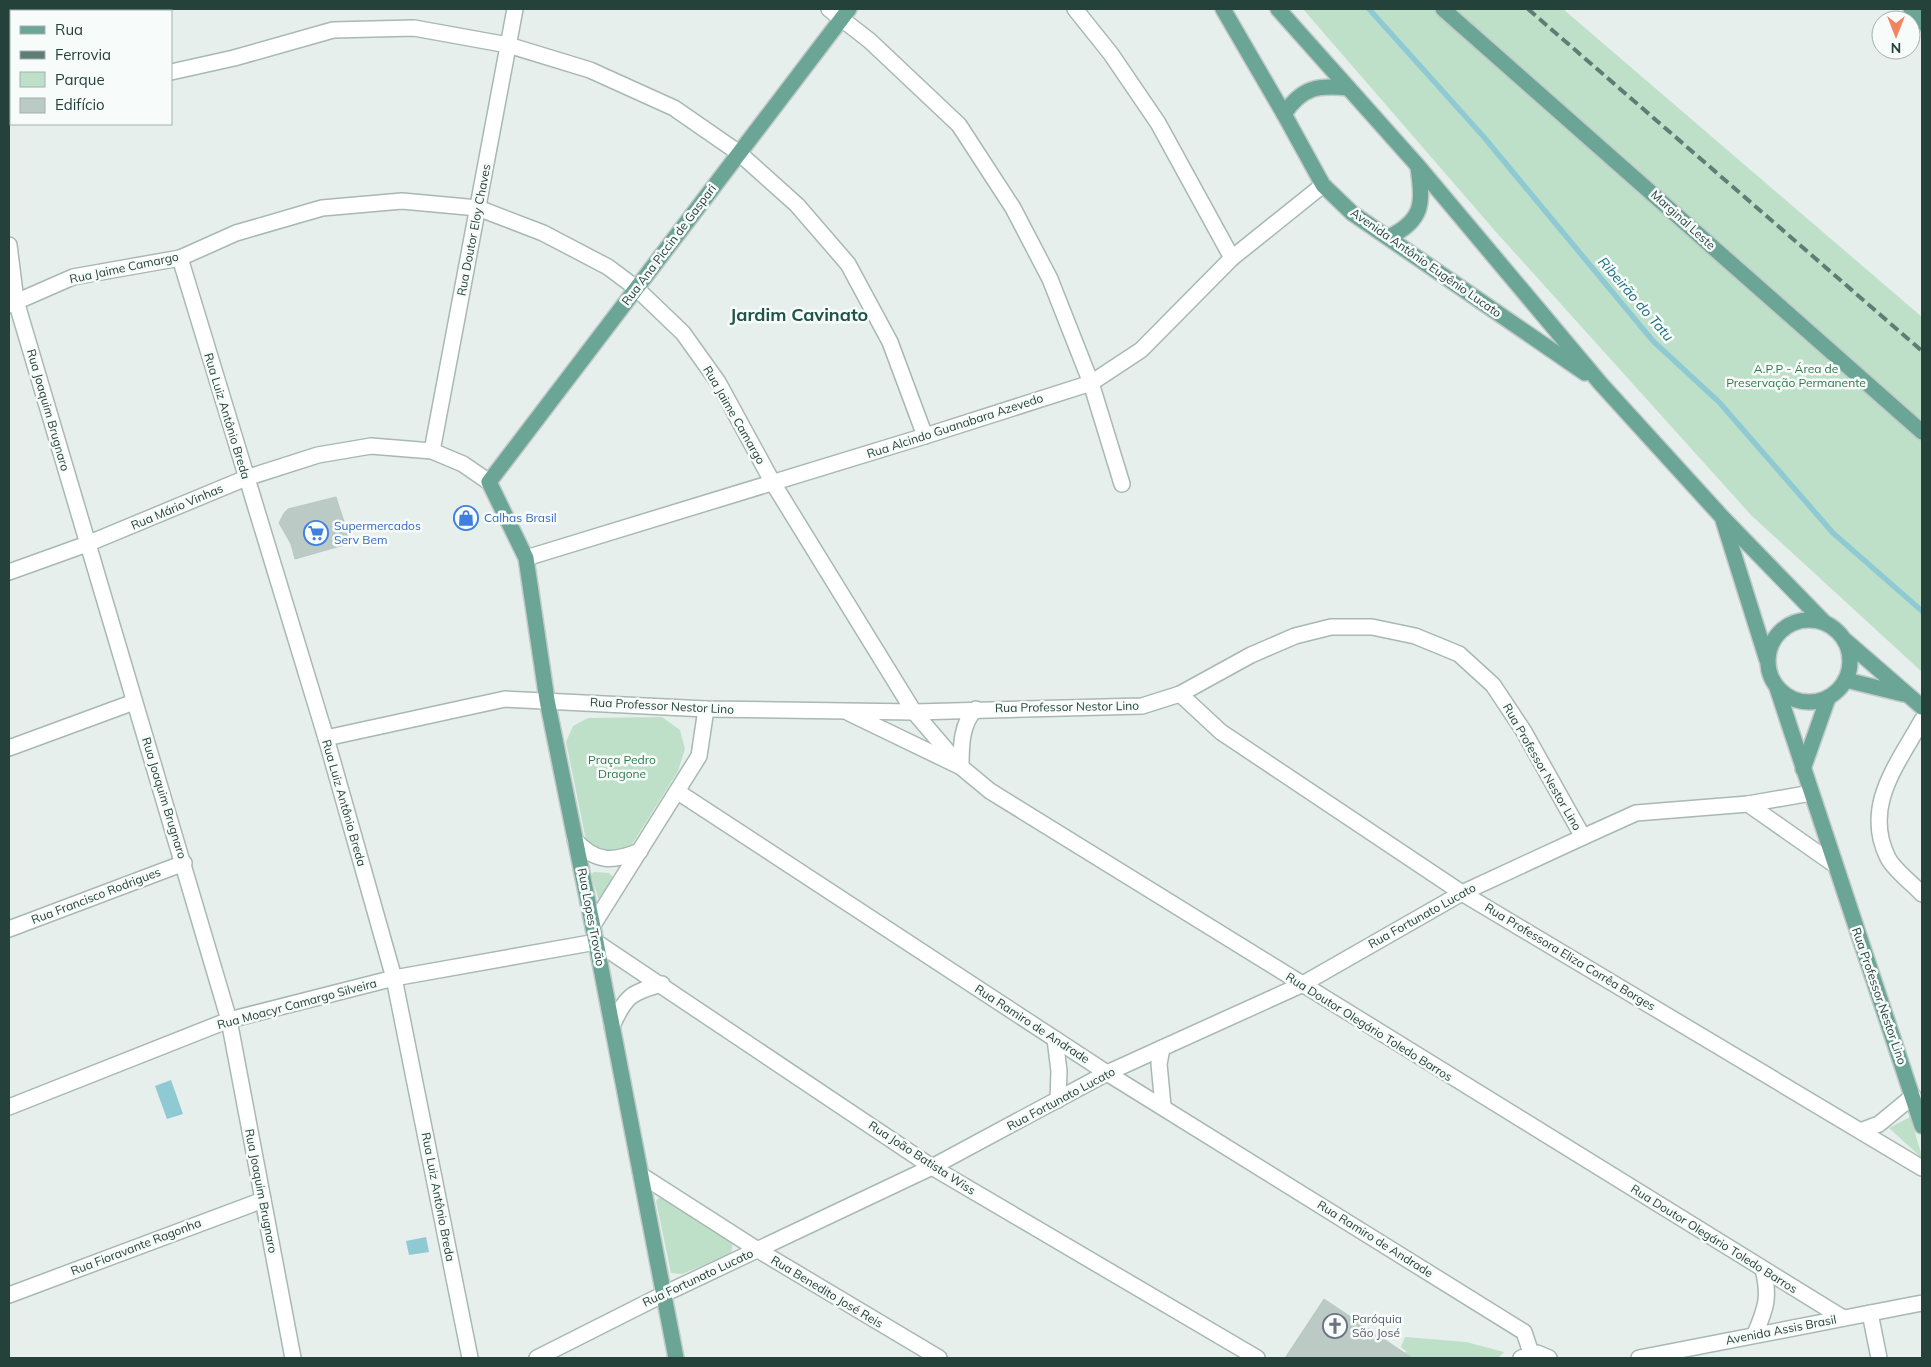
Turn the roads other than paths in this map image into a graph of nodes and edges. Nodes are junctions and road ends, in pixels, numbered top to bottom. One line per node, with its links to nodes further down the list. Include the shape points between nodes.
1 (515, 9): 10 (street, Rua Doutor Eloy Chaves)
2 (829, 9): 8 (street)
3 (1074, 9): 21 (street, via 1111,54 1158,123)
4 (1223, 9): 13 (main road, Avenida Antônio Eugênio Lucato)
5 (1278, 9): 12 (main road, Avenida Antônio Eugênio Lucato)
6 (1443, 9): 26 (main road, Marginal Leste)
7 (1911, 9): 9 (main road)
8 (846, 14): 14 (main road, Rua Ana Piccin de Gaspari); 24 (street, via 958,125 1013,208 1030,240 1050,279)
9 (1922, 23)
10 (508, 45): 11 (street, via 414,28 333,30); 14 (street, via 590,70 674,108); 17 (street, Rua Doutor Eloy Chaves)
11 (172, 72)
12 (1348, 88): 13 (main road, via 1327,86 1305,91); 15 (main road, Avenida Antônio Eugênio Lucato)
13 (1284, 114): 16 (main road, Avenida Antônio Eugênio Lucato)
14 (739, 153): 22 (main road, Rua Ana Piccin de Gaspari); 27 (street, via 796,206 848,264 890,342)
15 (1418, 166): 18 (main road, via 1421,206 1406,228); 25 (main road, Avenida Antônio Eugênio Lucato)
16 (1322, 184): 18 (main road, Avenida Antônio Eugênio Lucato, via 1352,212); 21 (street, Rua Alcindo Guanabara Azevedo)
17 (478, 208): 20 (street, Rua Jaime Camargo, via 402,201 322,208 236,233); 22 (street, Rua Jaime Camargo, via 543,233 608,267); 28 (street, Rua Doutor Eloy Chaves)
18 (1389, 237): 25 (main road, Avenida Antônio Eugênio Lucato)
19 (9, 245): 23 (street, Rua Joaquim Brugnaro)
20 (180, 258): 23 (street, Rua Jaime Camargo, via 73,277); 29 (street, Rua Luiz Antônio Breda)
21 (1232, 258): 24 (street, Rua Alcindo Guanabara Azevedo, via 1141,350)
22 (636, 288): 30 (main road, Rua Ana Piccin de Gaspari); 31 (street, Rua Jaime Camargo, via 683,333 718,382)
23 (12, 303): 34 (street, Rua Joaquim Brugnaro)
24 (1091, 383): 27 (street, Rua Alcindo Guanabara Azevedo); 32 (street)
25 (1601, 384): 33 (main road, Avenida Antônio Eugênio Lucato)
26 (1922, 432)
27 (925, 436): 31 (street, Rua Alcindo Guanabara Azevedo)
28 (432, 451): 29 (street, Rua Mário Vinhas, via 371,446 318,455); 30 (street, Rua Mário Vinhas, via 463,464)
29 (246, 478): 34 (street, Rua Mário Vinhas); 53 (street, Rua Luiz Antônio Breda)
30 (489, 482): 35 (main road, Rua Lopes Trovão)
31 (773, 483): 35 (street, Rua Alcindo Guanabara Azevedo); 51 (street, Rua Jaime Camargo)
32 (1122, 484)
33 (1722, 517): 37 (main road, Avenida Antônio Eugênio Lucato); 39 (main road, Avenida Antônio Eugênio Lucato)
34 (87, 544): 36 (street, Rua Mário Vinhas); 46 (street, Rua Joaquim Brugnaro)
35 (526, 558): 45 (main road, Rua Lopes Trovão)
36 (9, 572)
37 (1824, 622): 38 (main road); 39 (main road, via 1808,620 1786,626 1776,636)
38 (1846, 641): 40 (main road, via 1850,667); 43 (main road)
39 (1767, 662): 41 (main road)
40 (1846, 680): 43 (main road); 44 (main road)
41 (1777, 688): 44 (main road, via 1801,702); 56 (main road, Rua Professor Nestor Lino)
42 (1180, 694): 49 (street, Rua Professor Nestor Lino, via 1142,706); 60 (street, Rua Professor Nestor Lino, via 1251,655 1295,636 1331,626 1372,627 1415,636 1459,654 1493,685 1523,730); 65 (street, Rua Professora Eliza Corrêa Borges, via 1221,732)
43 (1907, 695): 47 (main road)
44 (1828, 698): 56 (main road)
45 (547, 700): 48 (street, Rua Professor Nestor Lino); 53 (street, Rua Professor Nestor Lino, via 505,699); 61 (main road, Rua Lopes Trovão)
46 (134, 702): 54 (street); 63 (street, Rua Joaquim Brugnaro)
47 (1922, 707)
48 (706, 709): 50 (street, Rua Professor Nestor Lino); 57 (street, via 699,756)
49 (976, 709): 51 (street, Rua Professor Nestor Lino); 55 (street, via 970,714 963,734)
50 (845, 711): 51 (street, Rua Professor Nestor Lino); 55 (street)
51 (914, 712): 55 (street, Rua Doutor Olegário Toledo Barros)
52 (1922, 720): 66 (street, via 1884,791 1877,817 1888,859)
53 (326, 738): 70 (street, Rua Luiz Antônio Breda)
54 (9, 748)
55 (961, 767): 72 (street, Rua Doutor Olegário Toledo Barros, via 990,791)
56 (1803, 769): 58 (main road, Rua Professor Nestor Lino)
57 (678, 792): 62 (street); 75 (street, Rua Ramiro de Andrade)
58 (1810, 793): 59 (street, Rua Professor Nestor Lino); 64 (main road, Rua Professor Nestor Lino)
59 (1748, 804): 60 (street, Rua Professor Nestor Lino, via 1636,813); 64 (street)
60 (1583, 837): 65 (street, Rua Fortunato Lucato)
61 (575, 840): 62 (street, via 587,853 603,858 622,858); 67 (main road, Rua Lopes Trovão)
62 (640, 851): 67 (street)
63 (184, 863): 68 (street, Rua Francisco Rodrigues); 73 (street, Rua Joaquim Brugnaro)
64 (1835, 865): 78 (main road, Rua Professor Nestor Lino)
65 (1462, 893): 72 (street, Rua Fortunato Lucato); 83 (street, Rua Professora Eliza Corrêa Borges)
66 (1922, 894)
67 (593, 925): 69 (main road, Rua Lopes Trovão)
68 (9, 929)
69 (596, 942): 70 (street, Rua Moacyr Camargo Silveira); 71 (street, Rua João Batista Wiss); 74 (main road, Rua Lopes Trovão)
70 (394, 978): 73 (street, Rua Moacyr Camargo Silveira); 99 (street, Rua Luiz Antônio Breda)
71 (662, 984): 74 (street, via 639,990 622,1004); 84 (street, Rua João Batista Wiss)
72 (1301, 985): 76 (street, Rua Fortunato Lucato); 89 (street, Rua Doutor Olegário Toledo Barros)
73 (229, 1020): 81 (street, Rua Moacyr Camargo Silveira); 87 (street, Rua Joaquim Brugnaro)
74 (612, 1026): 86 (main road, Rua Lopes Trovão)
75 (1055, 1039): 77 (street, Rua Ramiro de Andrade); 79 (street)
76 (1162, 1048): 77 (street, Rua Fortunato Lucato); 80 (street, via 1159,1064)
77 (1107, 1073): 79 (street, Rua Fortunato Lucato); 80 (street, Rua Ramiro de Andrade)
78 (1913, 1096): 82 (main road, Rua Professor Nestor Lino); 83 (street, via 1879,1124)
79 (1058, 1100): 84 (street, Rua Fortunato Lucato)
80 (1163, 1106): 97 (street, Rua Ramiro de Andrade, via 1524,1332)
81 (9, 1107)
82 (1922, 1126)
83 (1863, 1130): 85 (street, Rua Professora Eliza Corrêa Borges)
84 (932, 1167): 88 (street, Rua Fortunato Lucato); 96 (street, Rua João Batista Wiss)
85 (1922, 1168)
86 (641, 1175): 88 (street, Rua Benedito José Reis); 90 (main road, Rua Lopes Trovão)
87 (263, 1200): 91 (street, Rua Fioravante Ragonha); 98 (street, Rua Joaquim Brugnaro)
88 (758, 1250): 90 (street, Rua Fortunato Lucato); 102 (street, Rua Benedito José Reis)
89 (1763, 1269): 94 (street, Rua Doutor Olegário Toledo Barros); 95 (street, via 1768,1290 1766,1307)
90 (664, 1294): 100 (street, Rua Fortunato Lucato); 101 (main road, Rua Lopes Trovão)
91 (9, 1295)
92 (1922, 1303): 93 (street, Avenida Assis Brasil)
93 (1870, 1314): 94 (street, Avenida Assis Brasil); 106 (street)
94 (1843, 1318): 95 (street, Avenida Assis Brasil)
95 (1756, 1334): 105 (street, Avenida Assis Brasil)
96 (1253, 1356)
97 (1526, 1356): 103 (street, via 1543,1354)
98 (294, 1358)
99 (470, 1358)
100 (537, 1358)
101 (676, 1358)
102 (939, 1358)
103 (1549, 1358): 104 (street)
104 (1556, 1358)
105 (1639, 1358)
106 (1879, 1358)

